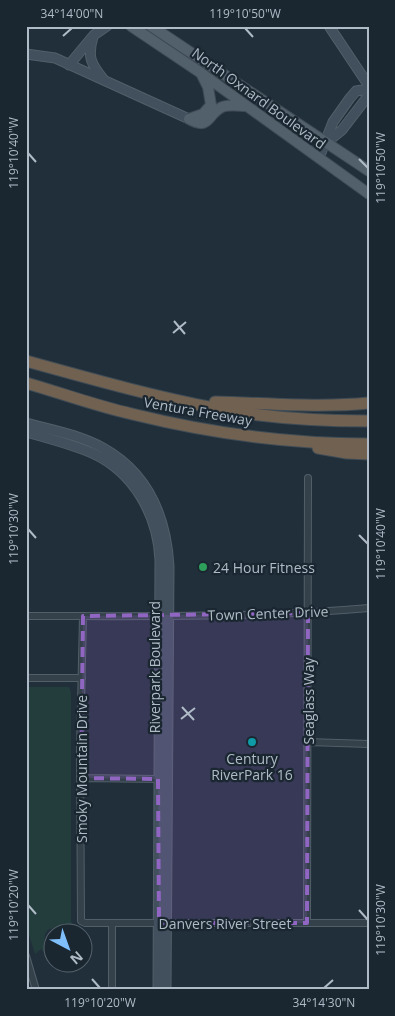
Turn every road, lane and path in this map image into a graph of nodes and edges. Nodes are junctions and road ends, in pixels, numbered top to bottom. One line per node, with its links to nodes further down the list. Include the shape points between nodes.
1 (107, 26): 5 (street)
2 (131, 26): 8 (main road, North Oxnard Boulevard)
3 (152, 26): 13 (main road, North Oxnard Boulevard)
4 (329, 26): 10 (street)
5 (94, 34): 7 (street); 9 (street, via 90,57)
6 (26, 54): 7 (street, via 47,56)
7 (69, 64): 9 (street)
8 (200, 73): 11 (main road, North Oxnard Boulevard); 12 (main road, via 208,87 211,105 203,114)
9 (105, 81): 12 (street)
10 (369, 89): 13 (street, via 365,100 342,130)
11 (246, 106): 12 (main road, via 224,106 203,123); 14 (main road, North Oxnard Boulevard)
12 (189, 119)
13 (327, 142): 14 (street); 15 (main road, North Oxnard Boulevard)
14 (319, 158): 16 (main road, North Oxnard Boulevard)
15 (369, 171)
16 (369, 194)
17 (26, 361): 19 (highway, Ventura Freeway)
18 (26, 383): 24 (highway, Ventura Freeway, via 138,416)
19 (183, 402): 20 (highway, via 306,406); 21 (highway, Ventura Freeway, via 264,415)
20 (369, 403)
21 (369, 421)
22 (26, 423): 32 (street, Riverpark Boulevard, via 103,448 120,460 142,484 158,510 166,538 168,566)
23 (26, 432): 32 (street, Riverpark Boulevard, via 93,453 116,468 135,487 157,533)
24 (270, 439): 25 (highway, Ventura Freeway); 26 (highway)
25 (369, 444)
26 (369, 454)
27 (308, 478): 29 (street, Seaglass Way)
28 (369, 608): 29 (street, Town Center Drive)
29 (308, 613): 32 (street, Town Center Drive); 35 (street, Seaglass Way)
30 (26, 616): 31 (street, Town Center Drive)
31 (83, 616): 32 (street, Town Center Drive); 34 (street, Smoky Mountain Drive)
32 (164, 616): 38 (street, Riverpark Boulevard); 41 (street, Riverpark Boulevard)
33 (26, 678): 34 (street)
34 (82, 678): 37 (street, Smoky Mountain Drive)
35 (308, 742): 36 (street); 42 (street, Seaglass Way)
36 (369, 744)
37 (81, 778): 38 (street); 39 (street, Smoky Mountain Drive)
38 (158, 779): 41 (street, Riverpark Boulevard)
39 (81, 921): 40 (street, Danvers River Street)
40 (112, 923): 41 (street, Danvers River Street); 46 (street)
41 (163, 923): 42 (street, Danvers River Street); 47 (street, Riverpark Boulevard); 48 (street, Riverpark Boulevard)
42 (307, 923): 43 (street, Danvers River Street)
43 (369, 923)
44 (26, 956): 45 (street)
45 (36, 990)
46 (112, 990)
47 (158, 990)
48 (166, 990)

